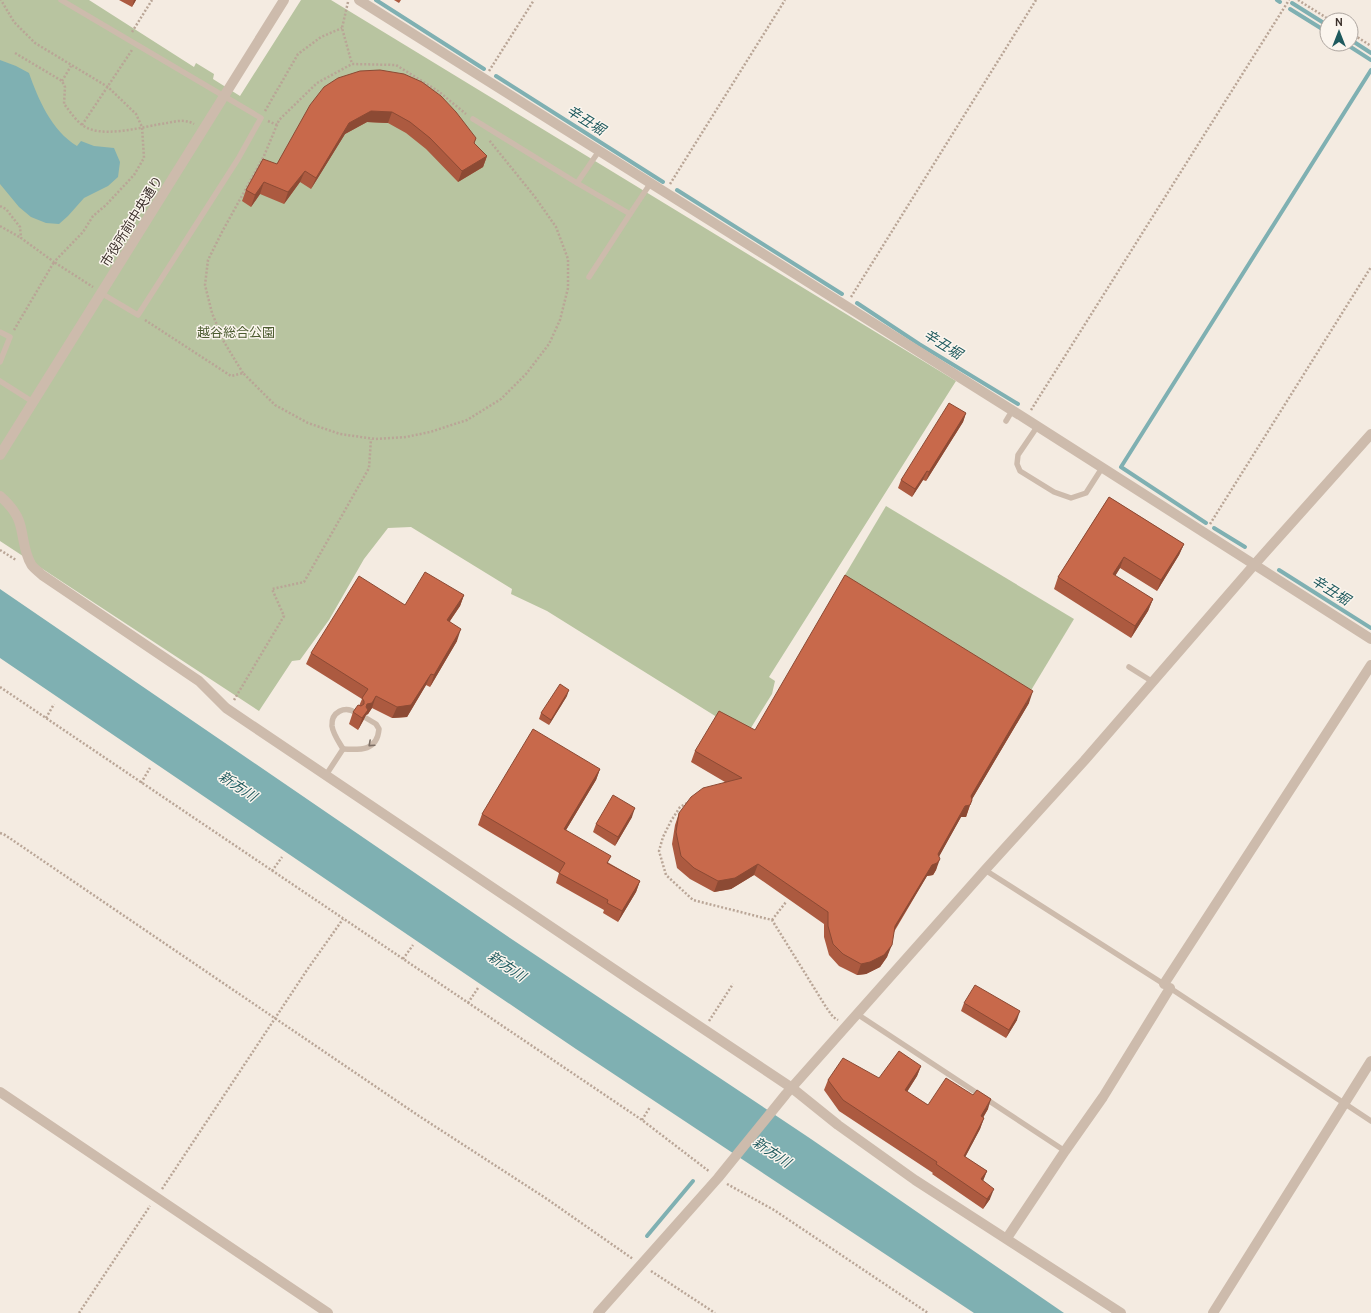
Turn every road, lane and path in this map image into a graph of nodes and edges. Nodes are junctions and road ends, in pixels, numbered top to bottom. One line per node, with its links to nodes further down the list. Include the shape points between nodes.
1 (1, 0): 21 (path, via 14,22 35,43)
2 (61, 0): 15 (lane, via 109,31)
3 (152, 0): 15 (path)
4 (284, 0): 24 (street, 市役所前中央通り)
5 (348, 0): 13 (path)
6 (359, 0): 31 (street)
7 (534, 0): 20 (path)
8 (785, 0): 34 (path)
9 (1036, 0): 43 (path)
10 (1289, 0): 52 (path)
11 (1298, 0): 12 (path)
12 (1319, 13)
13 (342, 28): 19 (path); 25 (path, via 321,37 298,54)
14 (1359, 38): 17 (path)
15 (128, 39): 16 (lane)
16 (136, 44): 23 (path); 24 (lane, via 160,61)
17 (1371, 46)
18 (16, 53): 22 (path)
19 (352, 64): 26 (path, via 396,65 438,91); 48 (path, via 317,83 279,120 264,156 208,260 205,285 212,312 224,342)
20 (492, 65)
21 (71, 66): 22 (path); 23 (path)
22 (62, 81): 27 (path, via 65,87 64,104)
23 (108, 87): 27 (path); 28 (path, via 136,114)
24 (224, 96): 25 (lane); 29 (street, 市役所前中央通り)
25 (261, 118): 44 (lane, via 238,159)
26 (473, 119): 32 (lane)
27 (82, 125): 28 (path, via 100,132 126,131)
28 (142, 127): 29 (path, via 187,120); 39 (path, via 144,158 134,175 93,216 83,232)
29 (203, 129): 42 (street, 市役所前中央通り)
30 (488, 139): 56 (path, via 556,226 568,259 568,288 560,320 549,344 526,374 501,398 467,420 406,437)
31 (599, 151): 32 (lane); 33 (street)
32 (577, 183): 36 (lane)
33 (650, 184): 34 (street); 36 (lane)
34 (664, 193): 43 (street)
35 (0, 206): 38 (path, via 6,209 20,227)
36 (630, 214): 41 (lane)
37 (0, 226): 38 (path)
38 (21, 238): 39 (path)
39 (54, 262): 42 (path); 46 (path)
40 (1371, 267): 60 (path)
41 (589, 277)
42 (101, 293): 44 (lane); 50 (street, 市役所前中央通り)
43 (845, 306): 51 (street)
44 (138, 315): 48 (path, via 231,376)
45 (0, 332): 46 (lane)
46 (10, 337): 47 (lane)
47 (0, 362)
48 (243, 373): 56 (path, via 275,405 308,423 340,434)
49 (0, 380): 50 (lane)
50 (33, 402): 57 (street, 市役所前中央通り)
51 (1012, 411): 52 (street); 53 (lane)
52 (1026, 419): 54 (street)
53 (1006, 421)
54 (1037, 427): 58 (street); 58 (lane, via 1018,455 1017,464 1020,471 1064,498 1071,498 1086,493)
55 (1371, 434): 61 (street)
56 (371, 439): 68 (path, via 369,468 304,582 272,588 284,616)
57 (0, 455)
58 (1102, 468): 60 (street)
59 (0, 496): 68 (street, via 10,504 15,513 27,556 42,575 199,681)
60 (1204, 533): 61 (street)
61 (1254, 565): 62 (street); 65 (street)
62 (1371, 639)
63 (1371, 665): 87 (street)
64 (1129, 667): 65 (lane)
65 (1153, 682): 79 (street)
66 (0, 687): 70 (path)
67 (54, 704): 70 (path)
68 (229, 709): 74 (street)
69 (356, 713): 72 (lane, via 346,709 340,710 335,716 332,725)
70 (46, 718): 75 (path)
71 (366, 718): 72 (lane, one-way to 72, via 376,724 379,730 374,743 366,749)
72 (343, 748): 74 (lane)
73 (150, 768): 75 (path)
74 (326, 775): 93 (street)
75 (141, 783): 80 (path)
76 (693, 799): 83 (path, via 680,807 663,837 659,851 666,875 693,900)
77 (0, 833): 91 (path)
78 (282, 857): 80 (path)
79 (985, 870): 87 (lane); 90 (street)
80 (272, 871): 82 (path)
81 (786, 902): 83 (path)
82 (343, 919): 85 (path); 91 (path)
83 (772, 920): 92 (path, via 833,1017)
84 (413, 945): 85 (path)
85 (403, 959): 89 (path)
86 (733, 984): 93 (path)
87 (1167, 986): 97 (lane); 101 (street, via 1103,1097)
88 (478, 988): 89 (path)
89 (468, 1003): 99 (path)
90 (857, 1014): 92 (street); 101 (lane)
91 (276, 1018): 103 (path); 105 (path)
92 (846, 1027): 95 (street)
93 (703, 1030): 95 (street)
94 (1371, 1061): 97 (street)
95 (789, 1091): 102 (street); 104 (street, via 915,1180)
96 (0, 1092): 103 (street)
97 (1344, 1104): 100 (lane); 112 (street)
98 (650, 1107): 99 (path)
99 (642, 1120): 102 (path)
100 (1371, 1121)
101 (1065, 1151): 104 (street)
102 (718, 1178): 105 (street); 110 (path, via 774,1210)
103 (156, 1197): 106 (path); 107 (street)
104 (1007, 1238): 111 (street)
105 (641, 1264): 108 (street); 109 (path)
106 (79, 1313)
107 (328, 1313)
108 (598, 1313)
109 (715, 1313)
110 (928, 1313)
111 (1121, 1313)
112 (1213, 1313)

